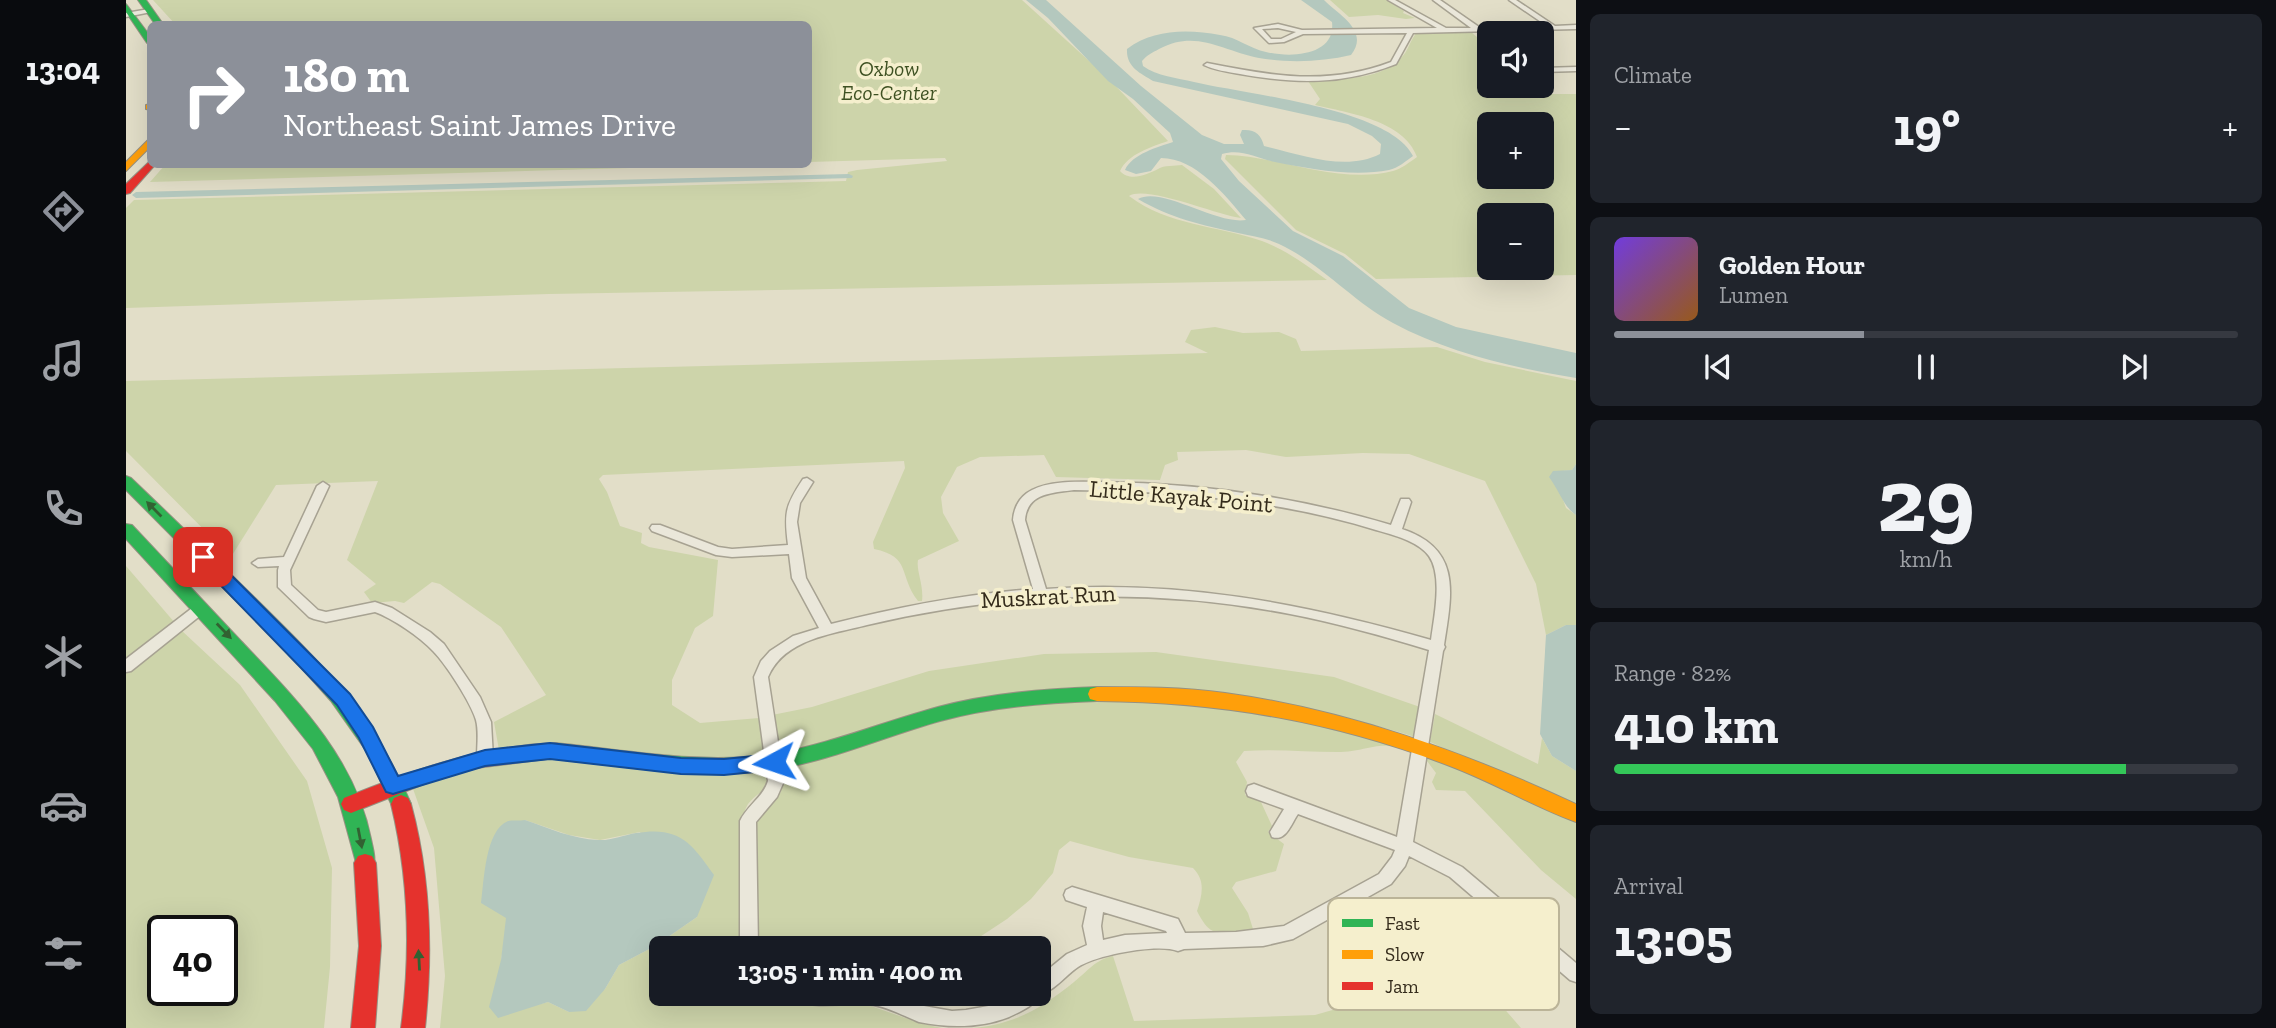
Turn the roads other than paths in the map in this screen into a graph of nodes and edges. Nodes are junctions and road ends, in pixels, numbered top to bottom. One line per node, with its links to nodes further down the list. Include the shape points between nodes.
1 (1391, 0): 10 (street)
2 (1436, 0): 9 (street)
3 (1512, 0): 6 (street)
4 (134, 9): 5 (main road); 13 (main road)
5 (154, 21)
6 (1544, 21)
7 (1554, 27): 8 (street)
8 (1576, 27)
9 (1477, 29): 10 (street)
10 (1446, 30): 11 (street)
11 (1411, 31): 12 (street); 14 (street, via 1394,63 1351,79 1276,77)
12 (1302, 32): 12 (street, via 1278,26 1257,28 1269,41)
13 (147, 35)
14 (1207, 65)
15 (1576, 69): 16 (street)
16 (1554, 70)
17 (147, 144): 18 (main road)
18 (126, 167)
19 (147, 167): 20 (main road)
20 (126, 191)
21 (126, 481): 39 (main road, one-way to 21, via 366,733 322,675)
22 (807, 482): 28 (street, via 794,503 790,522)
23 (323, 486): 29 (street)
24 (1405, 502): 26 (street)
25 (656, 528): 28 (street, via 716,551)
26 (1396, 528): 31 (street, Little Kayak Point, via 1211,495 1056,487 1029,497 1019,511); 34 (street, Little Kayak Point, via 1429,547 1442,568 1444,606)
27 (126, 529): 32 (main road)
28 (796, 549): 33 (street, via 799,578)
29 (288, 562): 30 (street); 37 (street, via 285,587 314,614 326,617 375,607 439,648 484,722)
30 (258, 563)
31 (1040, 592): 33 (street, Muskrat Run, via 941,604); 34 (street, Muskrat Run, via 1141,592 1269,606)
32 (201, 608): 35 (street); 41 (main road, one-way to 41, via 304,720 328,752)
33 (828, 631): 38 (street, Muskrat Run, via 786,645 764,665 761,689)
34 (1438, 647): 36 (street)
35 (126, 667)
36 (1422, 745): 38 (main road, via 1315,714 1240,700 1093,692 971,706 830,750); 43 (main road); 45 (street)
37 (485, 758): 38 (main road, via 550,751 681,766); 39 (main road)
38 (774, 762): 51 (street, Muskrat Run, via 775,788 748,821)
39 (393, 786): 41 (main road); 60 (main road, one-way to 39, via 420,970 415,881 405,821)
40 (1254, 791): 42 (street)
41 (351, 804): 59 (main road, one-way to 59, via 368,901 369,980)
42 (1294, 806): 44 (street); 45 (street)
43 (1576, 813)
44 (1278, 832)
45 (1404, 846): 47 (street, via 1385,879); 48 (street, via 1456,872)
46 (1072, 895): 49 (street)
47 (1351, 898)
48 (1487, 898)
49 (1096, 902): 52 (street, via 1172,925); 53 (street, via 1092,926)
50 (1328, 910): 52 (street, via 1273,937)
51 (748, 936)
52 (1178, 943): 53 (street, via 1128,944)
53 (1097, 951): 56 (street, via 1078,957)
54 (1559, 960): 55 (street)
55 (1576, 974)
56 (1051, 978)
57 (899, 1006): 58 (street, via 951,1020 984,1017)
58 (1011, 1006)
59 (363, 1028)
60 (413, 1028)

